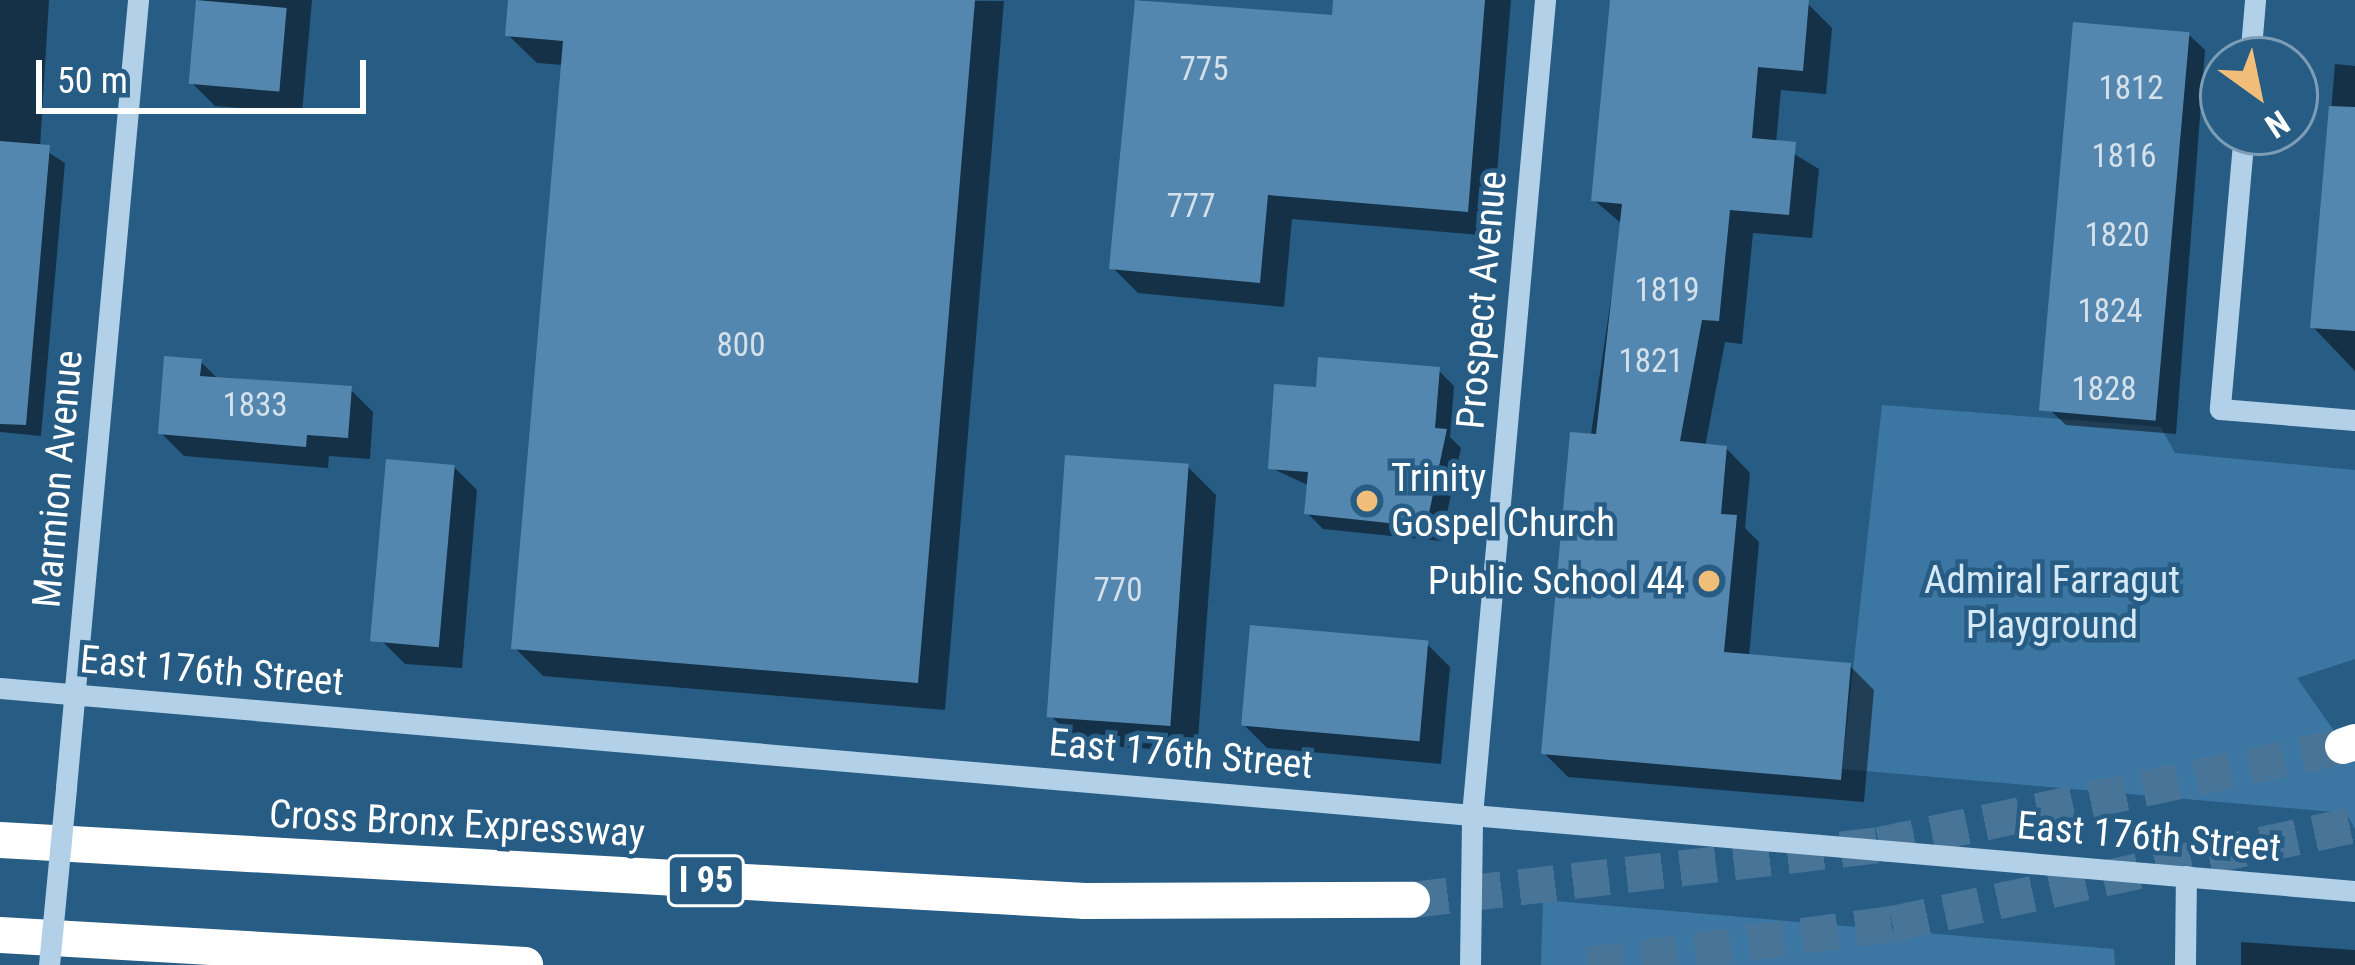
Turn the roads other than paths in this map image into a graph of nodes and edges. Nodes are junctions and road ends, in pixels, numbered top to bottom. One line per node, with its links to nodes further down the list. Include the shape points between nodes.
1 (138, 0): 8 (street, Marmion Avenue)
2 (1545, 0): 9 (street, Prospect Avenue)
3 (2255, 0): 4 (street)
4 (2252, 36)
5 (2242, 156): 6 (street, via 2221,409)
6 (2355, 420)
7 (0, 688): 8 (street, East 176th Street)
8 (74, 695): 9 (street, East 176th Street); 15 (street, Marmion Avenue, bridge)
9 (1472, 815): 11 (street, East 176th Street); 17 (street, Prospect Avenue)
10 (0, 840): 13 (highway, Cross Bronx Expressway / I 95, via 1085,901)
11 (2186, 876): 12 (street, East 176th Street); 18 (street)
12 (2355, 891)
13 (1412, 900)
14 (0, 935): 16 (highway)
15 (49, 965)
16 (525, 965)
17 (1470, 965)
18 (2185, 965)

